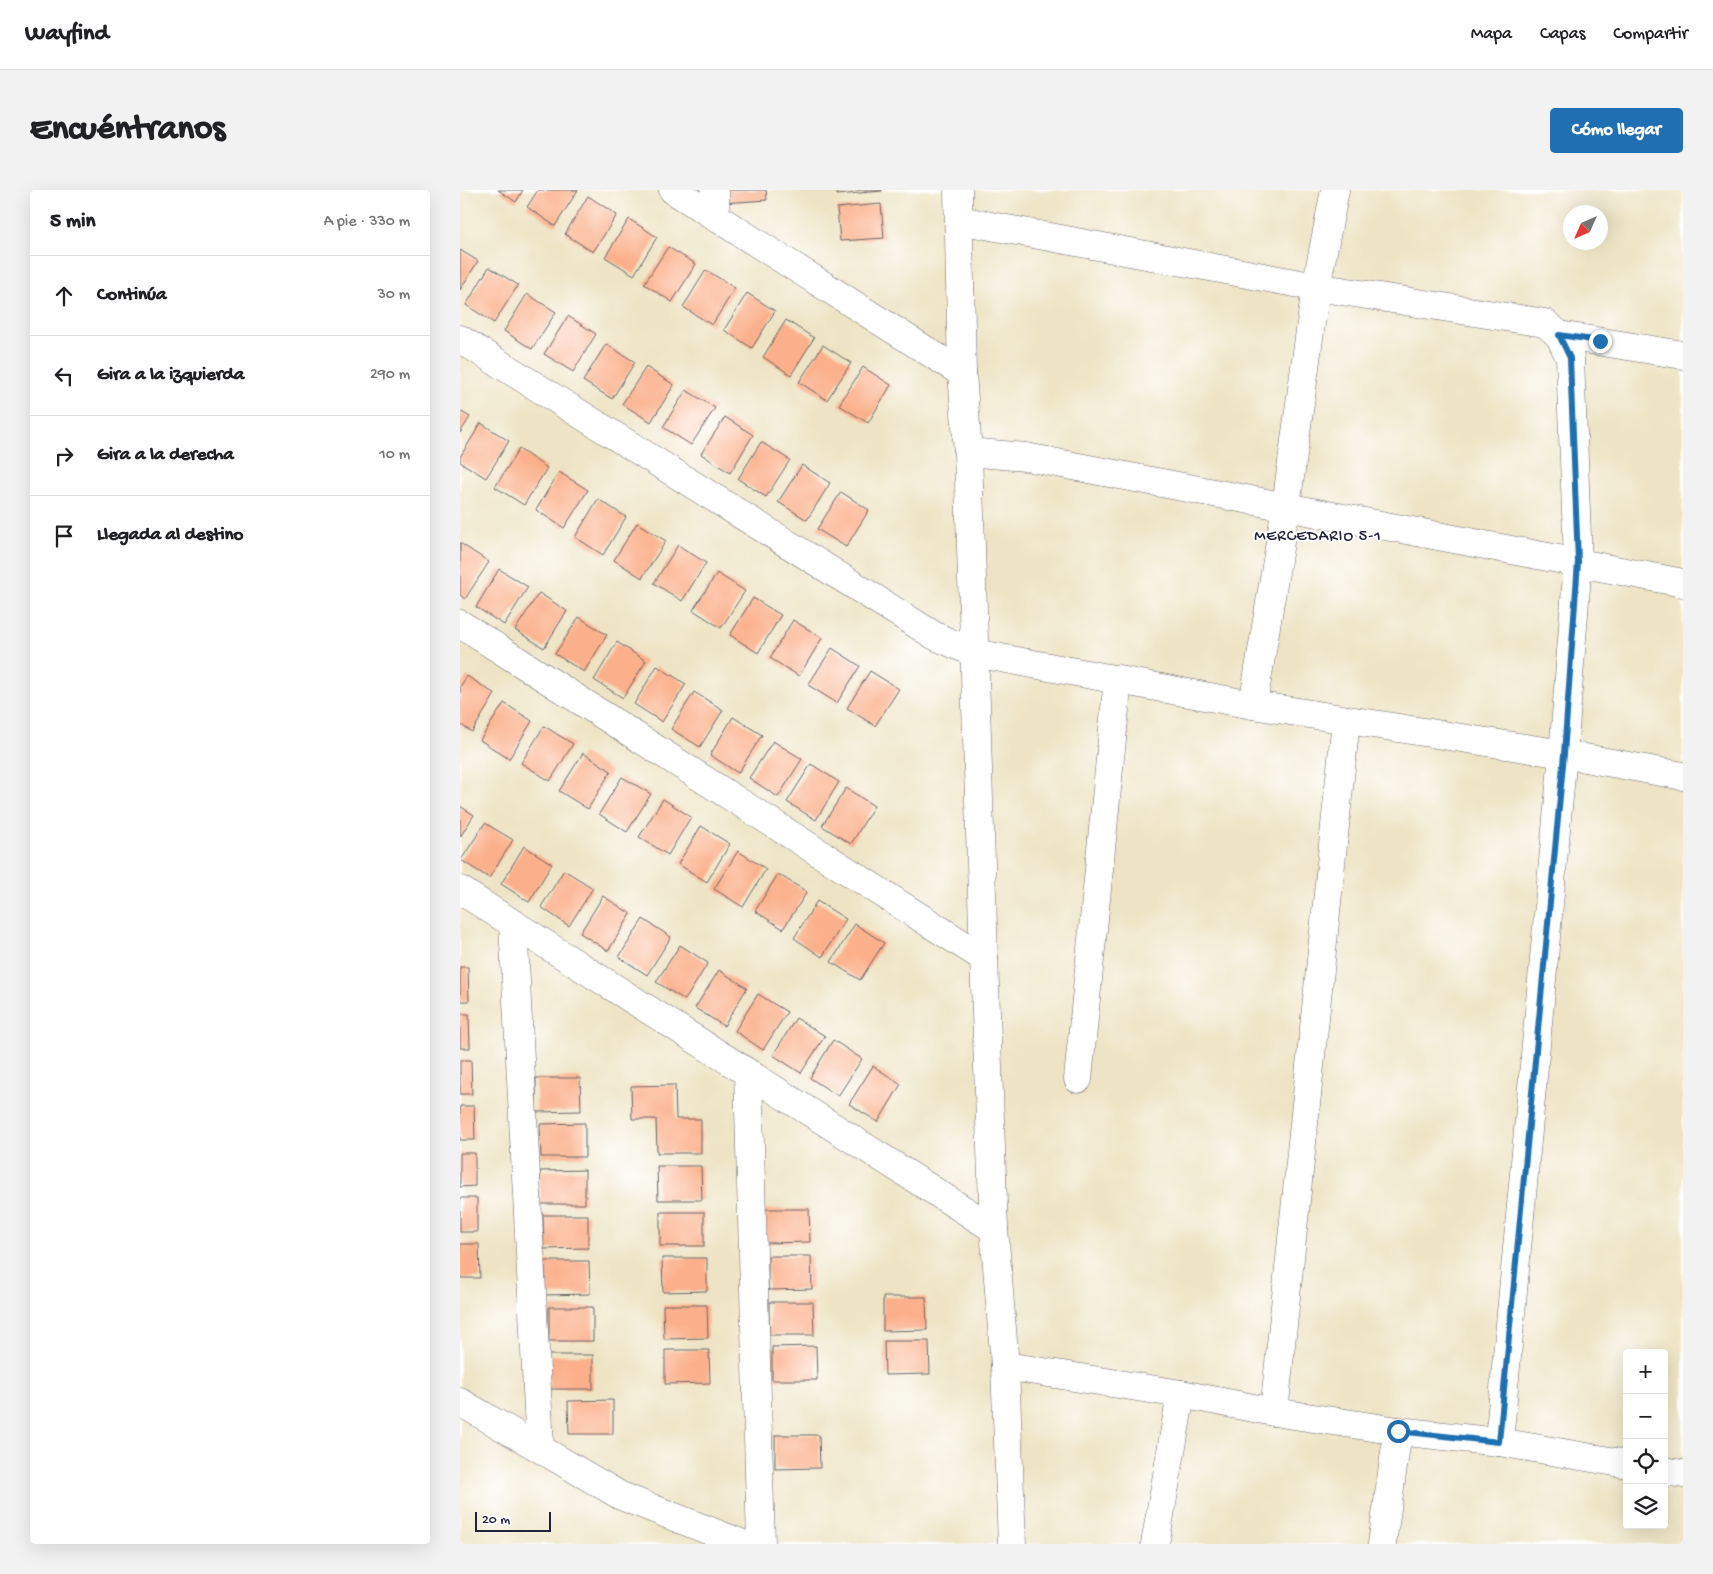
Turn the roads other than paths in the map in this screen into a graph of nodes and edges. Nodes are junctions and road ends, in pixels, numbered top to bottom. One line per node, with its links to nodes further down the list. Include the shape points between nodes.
1 (674, 190): 5 (street)
2 (715, 190): 5 (street)
3 (958, 190): 6 (street)
4 (1335, 190): 7 (street)
5 (716, 218): 11 (street)
6 (959, 220): 7 (street); 11 (street)
7 (1316, 287): 8 (street, via 1545,323); 13 (street)
8 (1559, 335): 10 (street); 14 (street, via 1570,358)
9 (460, 340): 17 (street, via 935,636)
10 (1683, 355)
11 (962, 373): 12 (street)
12 (968, 452): 13 (street, via 1026,457); 17 (street)
13 (1286, 506): 14 (street); 19 (street)
14 (1578, 562): 15 (street); 21 (street)
15 (1683, 583)
16 (460, 624): 25 (street)
17 (974, 653): 18 (street); 25 (street)
18 (1118, 679): 19 (street); 27 (street)
19 (1253, 705): 20 (street)
20 (1346, 720): 21 (street); 32 (street)
21 (1564, 754): 22 (street); 34 (street)
22 (1683, 776)
23 (460, 890): 24 (street)
24 (513, 923): 26 (street); 35 (street)
25 (984, 958): 28 (street)
26 (748, 1073): 28 (street); 40 (street)
27 (1078, 1078)
28 (994, 1229): 29 (street)
29 (1005, 1366): 30 (street); 41 (street)
30 (1181, 1394): 32 (street); 42 (street)
31 (460, 1402): 35 (street)
32 (1274, 1412): 33 (street)
33 (1398, 1431): 34 (street); 43 (street)
34 (1499, 1442): 36 (street)
35 (540, 1448): 39 (street, via 621,1496)
36 (1623, 1463)
37 (1668, 1472): 38 (street)
38 (1683, 1474)
39 (743, 1544)
40 (761, 1544)
41 (1012, 1544)
42 (1155, 1544)
43 (1382, 1544)

